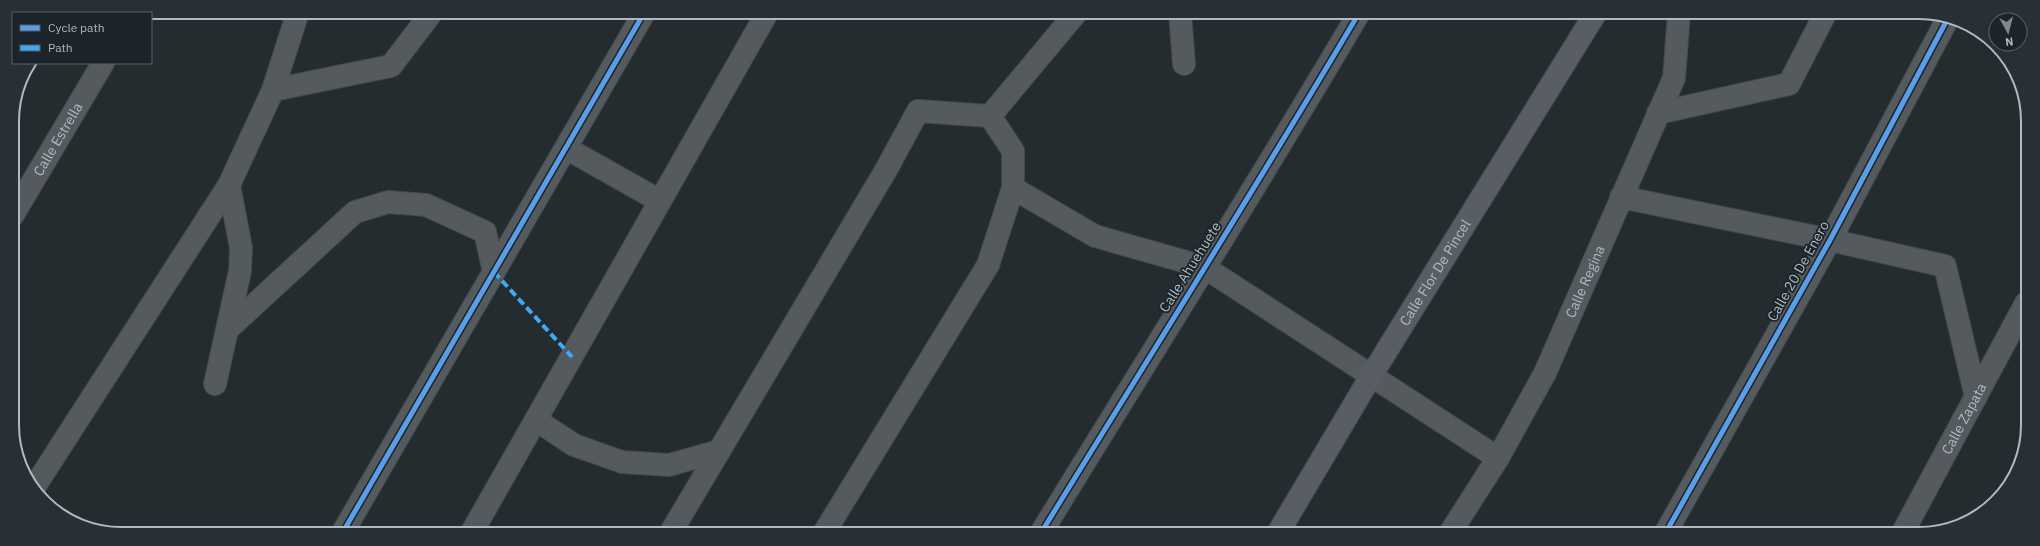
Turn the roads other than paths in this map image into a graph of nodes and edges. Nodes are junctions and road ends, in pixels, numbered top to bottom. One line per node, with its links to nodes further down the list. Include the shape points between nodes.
1 (296, 19): 14 (street)
2 (427, 19): 14 (street, via 391,66)
3 (641, 19): 17 (street)
4 (764, 19): 21 (street)
5 (1071, 19): 16 (street)
6 (1180, 19): 13 (street)
7 (1356, 19): 24 (street, Calle Ahuehuete, via 1280,148)
8 (1592, 19): 28 (main road, Calle Flor De Pincel)
9 (1679, 19): 15 (street, Calle Regina, via 1674,78)
10 (1823, 19): 15 (street, via 1789,84)
11 (1946, 22): 23 (street, Calle 20 De Enero)
12 (102, 64): 22 (street, Calle Estrella)
13 (1184, 64)
14 (273, 90): 18 (street)
15 (1658, 113): 20 (street, Calle Regina)
16 (990, 116): 19 (street, via 1012,151); 32 (street, via 918,111 886,170)
17 (566, 148): 21 (street); 25 (street)
18 (230, 184): 27 (street, via 241,248 240,271); 34 (street)
19 (1013, 188): 24 (street, via 1095,236); 38 (street, via 988,265)
20 (1621, 198): 23 (street); 33 (street, Calle Regina, via 1546,373)
21 (660, 201): 31 (street)
22 (19, 205)
23 (1830, 240): 30 (street, via 1945,266); 42 (street, Calle 20 De Enero)
24 (1204, 267): 28 (street); 39 (street, Calle Ahuehuete)
25 (494, 272): 27 (street, via 485,232 426,205 388,202 355,212); 35 (street)
26 (2021, 312): 30 (street, Calle Zapata)
27 (228, 328): 29 (street)
28 (1371, 376): 33 (street); 40 (main road, Calle Flor De Pincel)
29 (216, 384)
30 (1976, 397): 43 (street, Calle Zapata)
31 (536, 420): 32 (street, via 574,445 622,462 669,465); 36 (street)
32 (719, 451): 37 (street)
33 (1498, 458): 41 (street, Calle Regina)
34 (37, 483)
35 (346, 527)
36 (475, 527)
37 (674, 527)
38 (828, 527)
39 (1046, 527)
40 (1282, 527)
41 (1454, 527)
42 (1669, 527)
43 (1906, 527)

